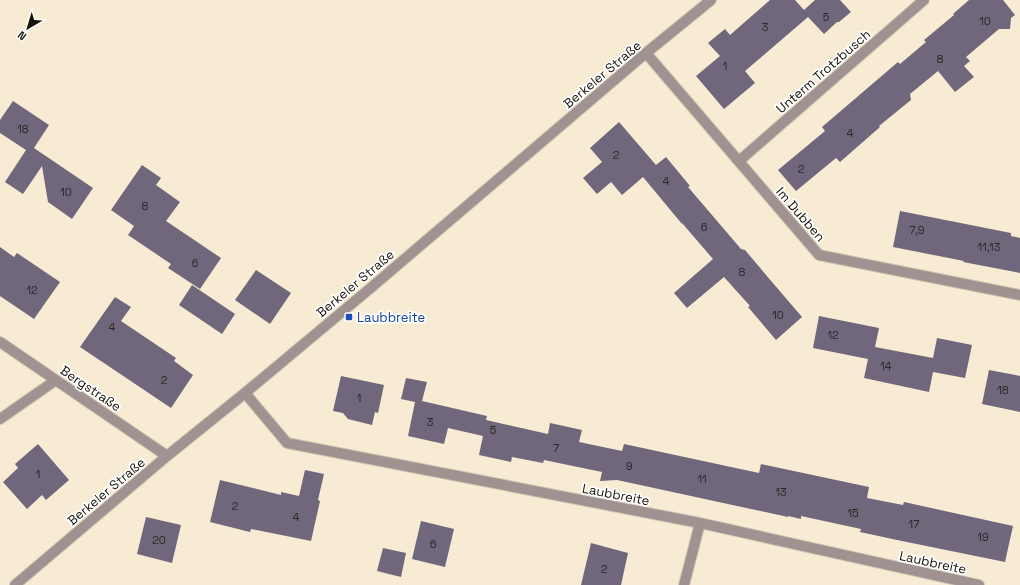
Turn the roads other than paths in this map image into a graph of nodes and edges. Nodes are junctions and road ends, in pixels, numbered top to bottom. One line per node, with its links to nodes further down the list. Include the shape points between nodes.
1 (711, 0): 3 (street, Berkeler Straße)
2 (924, 0): 4 (street, Unterm Trotzbusch)
3 (646, 54): 4 (street, Im Dubben); 8 (street, Berkeler Straße)
4 (739, 161): 5 (street, Im Dubben, via 819,254)
5 (1020, 294)
6 (0, 342): 7 (street, Bergstraße)
7 (56, 380): 9 (street); 10 (street, Bergstraße)
8 (245, 393): 10 (street, Berkeler Straße); 11 (street, Laubbreite, via 287,443)
9 (0, 419)
10 (167, 456): 12 (street, Berkeler Straße)
11 (700, 523): 13 (street); 14 (street, Laubbreite)
12 (14, 585)
13 (684, 585)
14 (979, 585)

